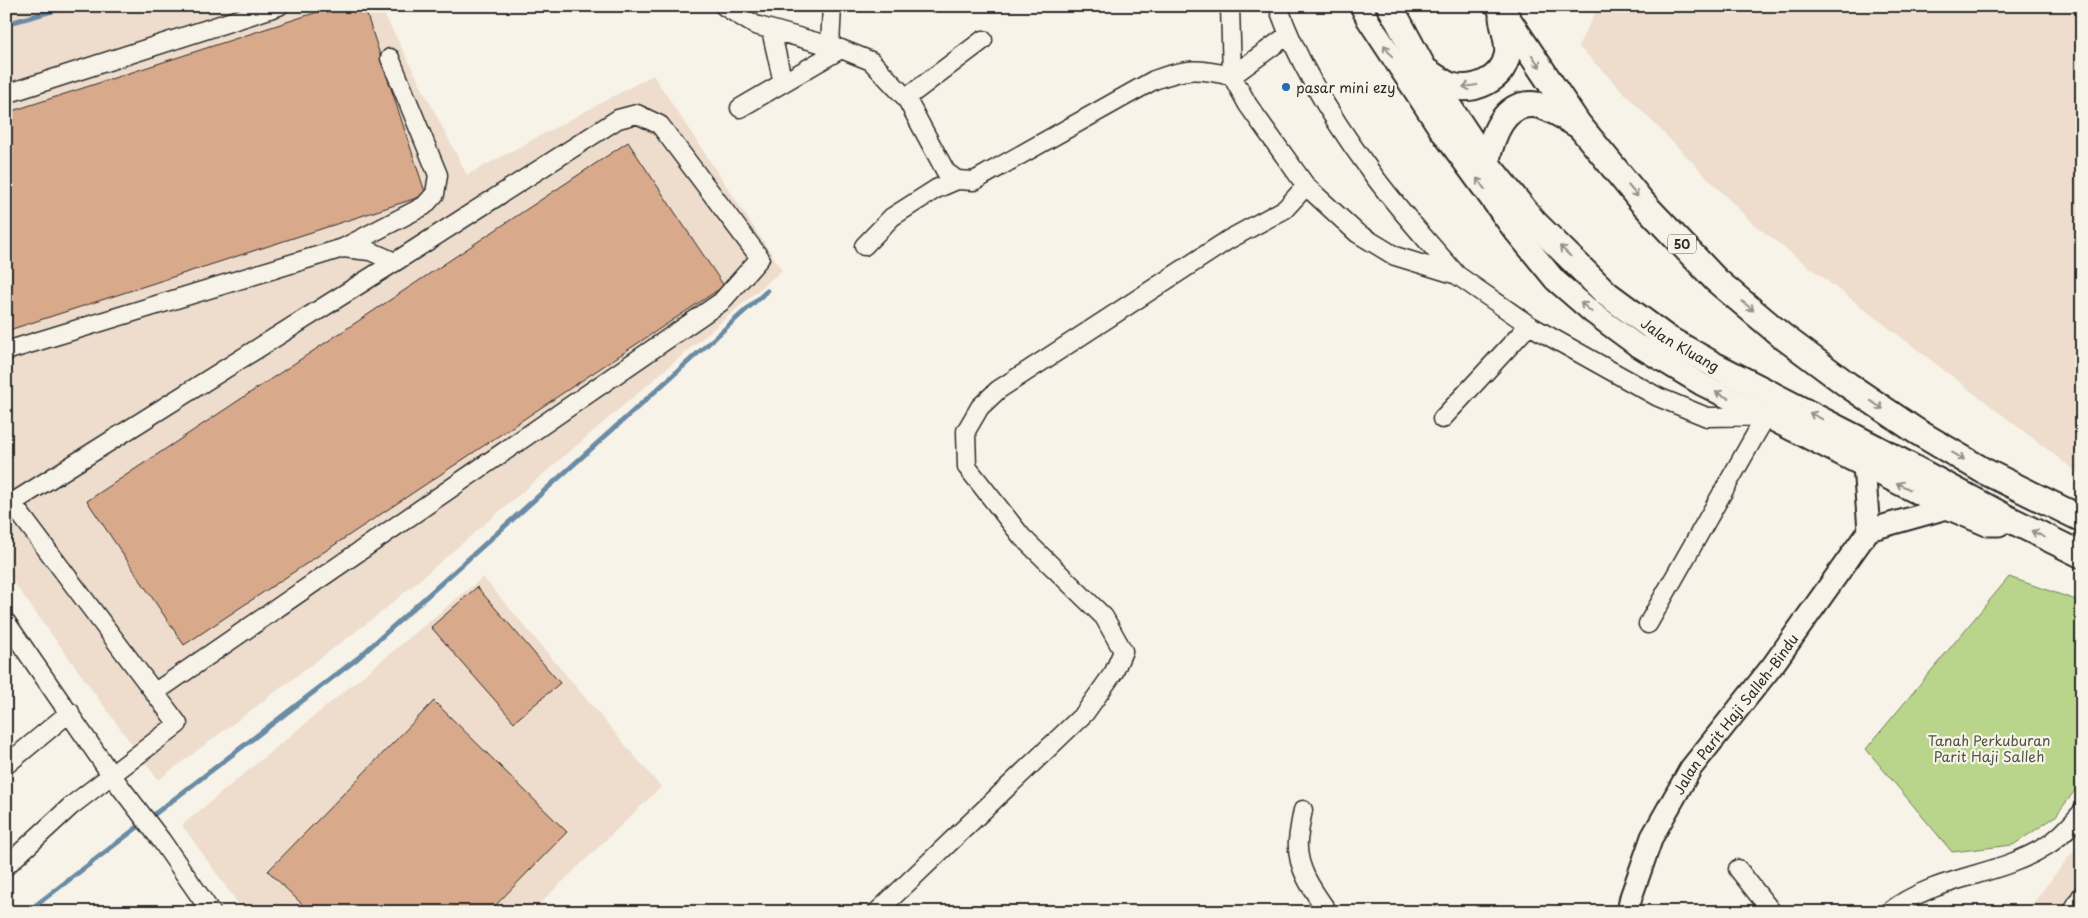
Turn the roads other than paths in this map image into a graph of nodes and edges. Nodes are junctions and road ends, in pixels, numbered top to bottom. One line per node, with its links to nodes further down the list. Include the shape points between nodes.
1 (279, 6): 17 (street)
2 (724, 6): 9 (street, via 755,25)
3 (832, 6): 12 (street)
4 (1230, 6): 15 (street)
5 (1278, 6): 10 (street)
6 (1361, 6): 30 (main road, one-way to 6, via 1701,384 1635,344 1555,280 1439,128)
7 (1390, 6): 14 (highway, Jalan Kluang)
8 (1500, 7): 14 (highway, one-way to 14, via 1508,54 1501,72 1488,82 1468,88 1451,86); 20 (highway, 50, one-way to 20)
9 (771, 30): 12 (street); 16 (street)
10 (1288, 35): 15 (street); 27 (street, via 1325,103 1369,170)
11 (983, 40): 18 (street)
12 (835, 47): 16 (street); 18 (street, via 871,61)
13 (390, 58): 25 (street, via 438,175 435,194 424,206)
14 (1425, 70): 21 (highway, Jalan Kluang)
15 (1232, 76): 22 (street, via 1204,70 1179,71 1154,80 974,181); 23 (street, via 1248,105)
16 (783, 83): 19 (street)
17 (6, 94)
18 (906, 98): 22 (street, via 946,172)
19 (740, 108)
20 (1578, 124): 21 (highway, via 1538,105 1519,106 1503,118 1492,138); 35 (highway, 50, one-way to 35, via 1642,202 1716,280 1781,335 1916,431 1984,471)
21 (1486, 163): 36 (highway, Jalan Kluang, one-way to 21, via 1665,337 1607,294 1534,222)
22 (957, 180): 24 (street, via 936,189 892,218)
23 (1306, 186): 27 (street, via 1357,233 1395,256); 51 (street, via 1286,209 1228,240 998,390 980,407 966,431 967,466 1022,537 1104,618 1123,651 1114,672 1085,713)
24 (864, 246)
25 (343, 248): 26 (street, via 370,250); 29 (street)
26 (395, 262): 33 (street); 41 (street, via 618,118 637,114 660,125 760,258 721,302)
27 (1457, 276): 28 (street)
28 (1529, 325): 30 (street, via 1658,396 1707,417); 31 (street)
29 (6, 351)
30 (1766, 416): 32 (main road); 40 (street)
31 (1442, 419)
32 (1864, 466): 34 (main road, one-way to 32); 37 (main road)
33 (9, 501): 41 (street)
34 (1947, 508): 36 (main road, via 1987,525 1999,525); 37 (main road)
35 (2082, 519)
36 (2008, 520): 38 (highway, Jalan Kluang, one-way to 36)
37 (1869, 530): 53 (main road, Jalan Parit Haji Salleh-Bindu, via 1772,665 1691,768 1652,837)
38 (2082, 555)
39 (6, 622): 42 (street)
40 (1648, 624)
41 (154, 693): 44 (street, via 178,724)
42 (70, 712): 43 (street); 44 (street)
43 (6, 766)
44 (112, 776): 47 (street, via 51,823); 50 (street)
45 (1303, 810): 52 (street, via 1298,843 1301,863 1308,884)
46 (2082, 812): 55 (street, via 2046,846 2017,860 1938,886 1902,902)
47 (6, 866)
48 (1738, 869): 54 (street)
49 (2082, 895): 56 (street)
50 (211, 912)
51 (877, 912)
52 (1328, 912)
53 (1628, 912)
54 (1772, 912)
55 (1889, 912)
56 (2072, 912)

